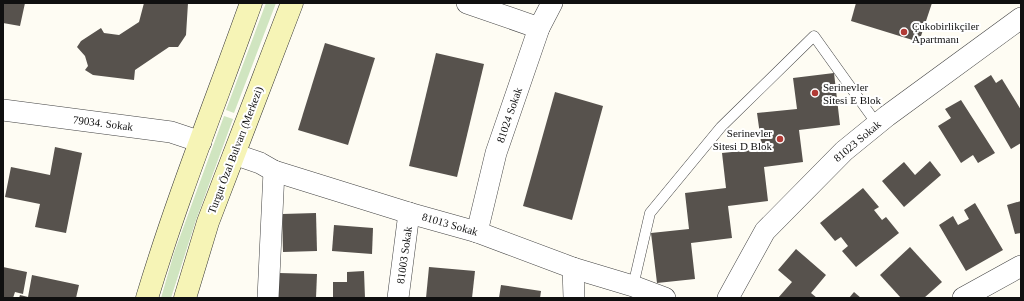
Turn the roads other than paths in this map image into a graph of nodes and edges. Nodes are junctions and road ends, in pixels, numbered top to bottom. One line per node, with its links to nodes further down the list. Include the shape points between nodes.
1 (251, 3): 9 (main road)
2 (292, 3): 10 (main road, Turgut Özal Bulvarı (Merkezi))
3 (467, 3): 6 (street)
4 (552, 3): 6 (street, 81024 Sokak)
5 (1021, 18): 8 (street, 81023 Sokak)
6 (539, 28): 13 (street, 81024 Sokak, via 496,153)
7 (3, 110): 9 (street, 79034. Sokak, via 171,132)
8 (877, 124): 16 (lane, via 814,36 721,127 650,214); 23 (street, 81023 Sokak, via 844,151 766,231)
9 (201, 142): 17 (main road, via 161,253)
10 (234, 154): 11 (street, 81013 Sokak); 18 (main road, Turgut Özal Bulvarı (Merkezi), via 208,222)
11 (274, 171): 12 (street, 81013 Sokak); 19 (street)
12 (409, 213): 13 (street, 81013 Sokak); 20 (street, 81003 Sokak)
13 (477, 232): 15 (street, 81013 Sokak)
14 (1021, 266): 24 (street)
15 (573, 268): 16 (street, 81013 Sokak); 21 (street)
16 (633, 286): 22 (street, 81013 Sokak)
17 (148, 298)
18 (185, 298)
19 (268, 298)
20 (398, 298)
21 (574, 298)
22 (665, 298)
23 (728, 298)
24 (963, 298)

